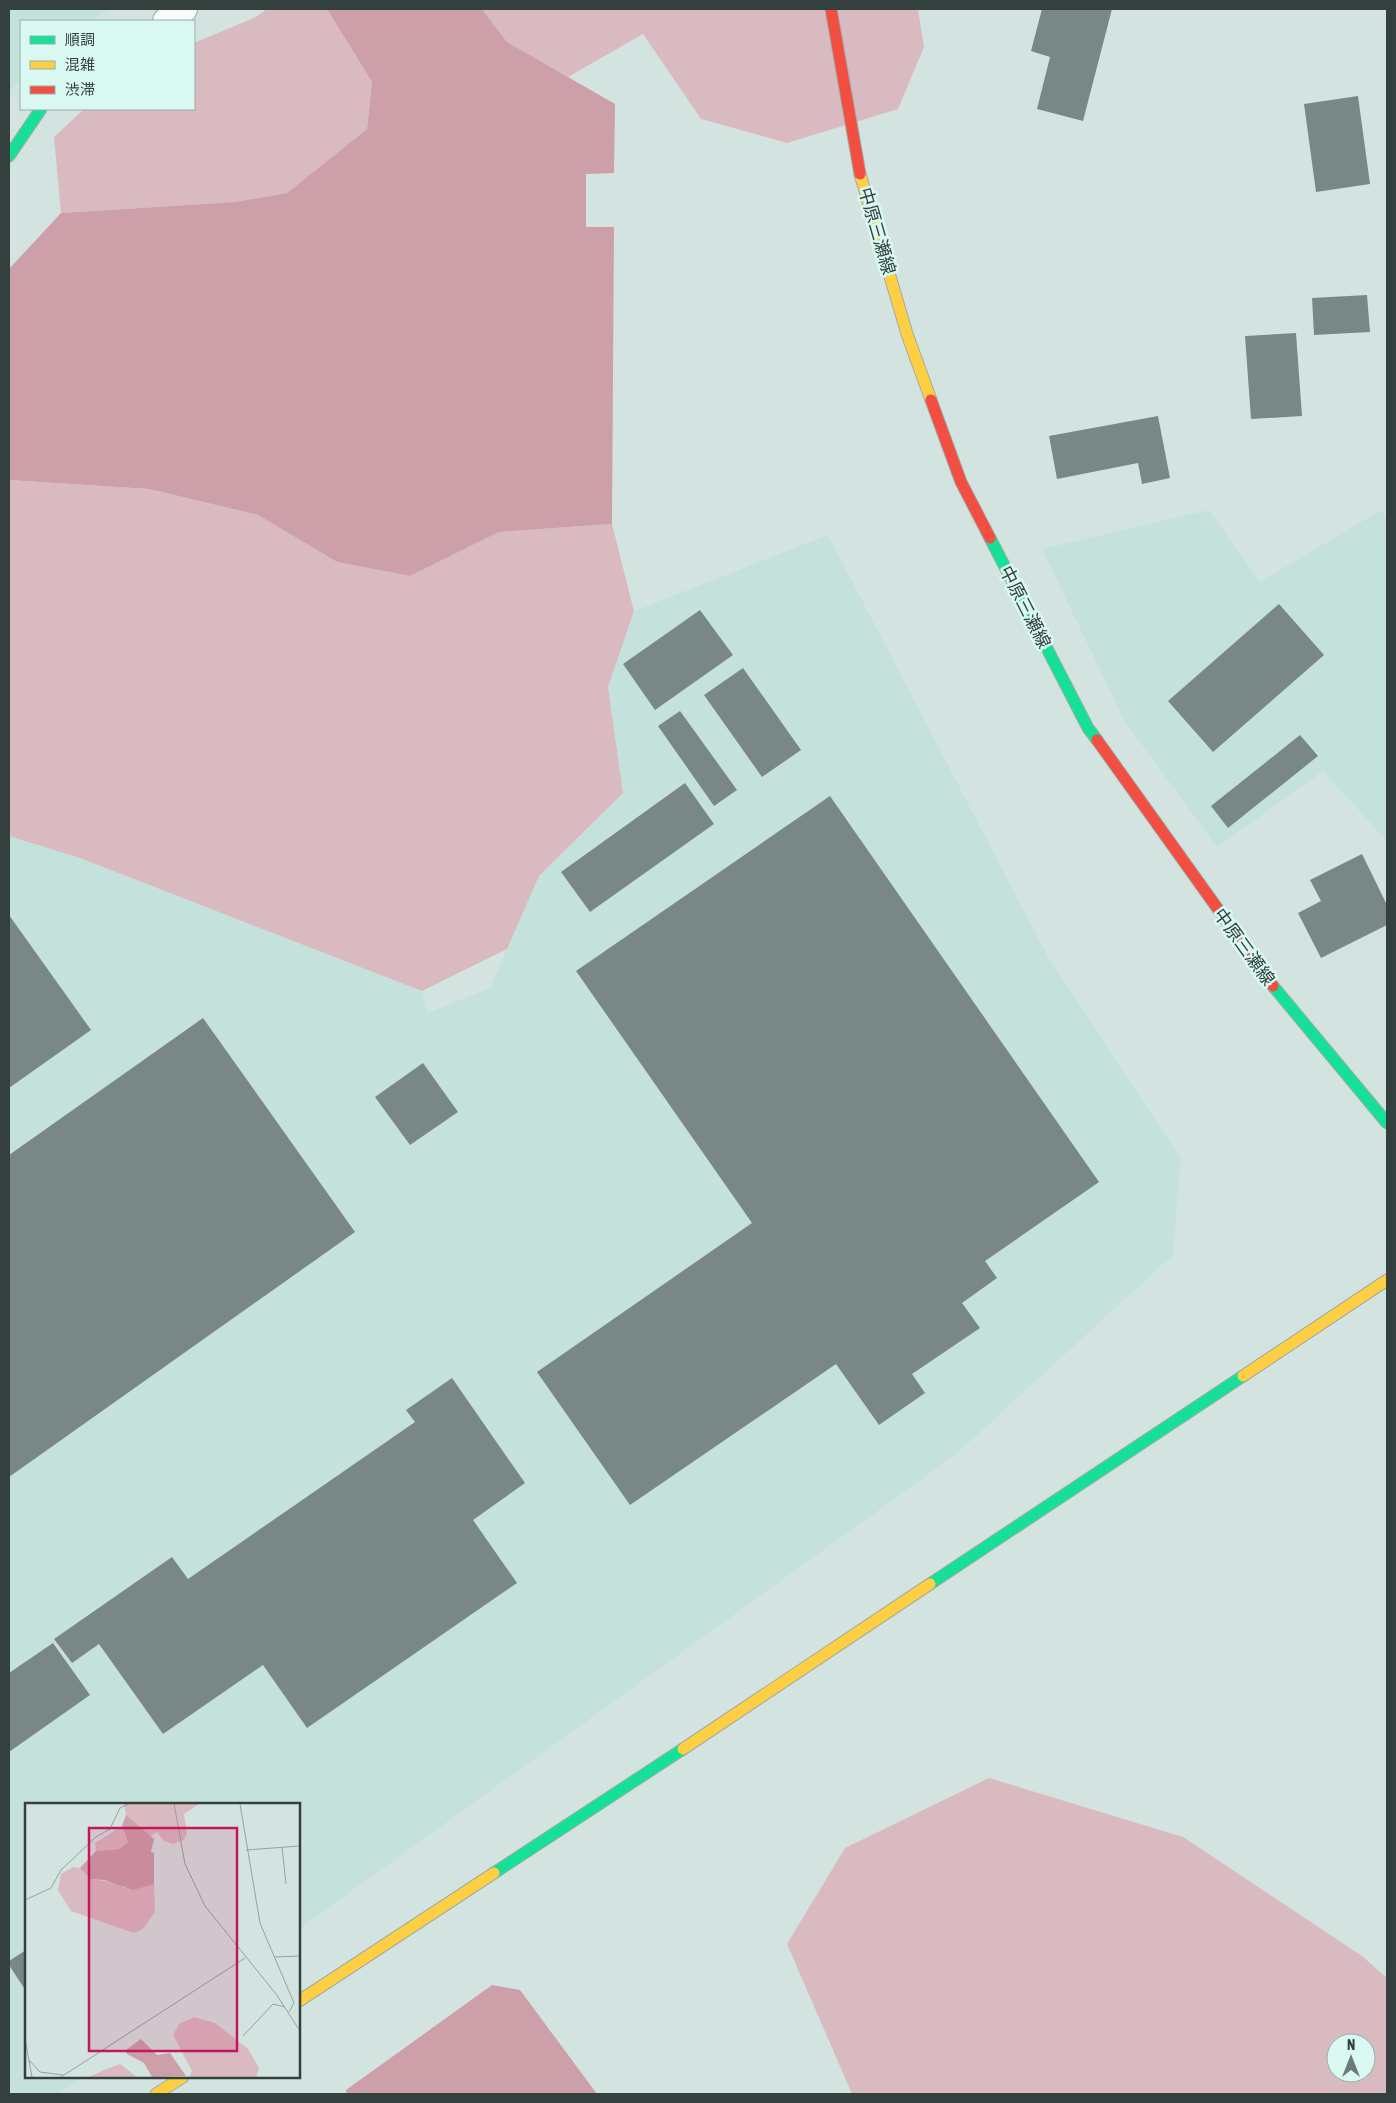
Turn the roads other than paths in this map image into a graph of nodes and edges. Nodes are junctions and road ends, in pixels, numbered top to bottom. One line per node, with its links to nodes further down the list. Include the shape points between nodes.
1 (184, 9): 3 (street)
2 (831, 9): 6 (street, 中原三瀬線, via 858,167 907,334 961,482 1088,728 1274,988)
3 (168, 20)
4 (40, 110): 5 (street)
5 (9, 156)
6 (1387, 1123)
7 (1387, 1280): 8 (street)
8 (300, 2000)
9 (181, 2078): 10 (street)
10 (156, 2094)

